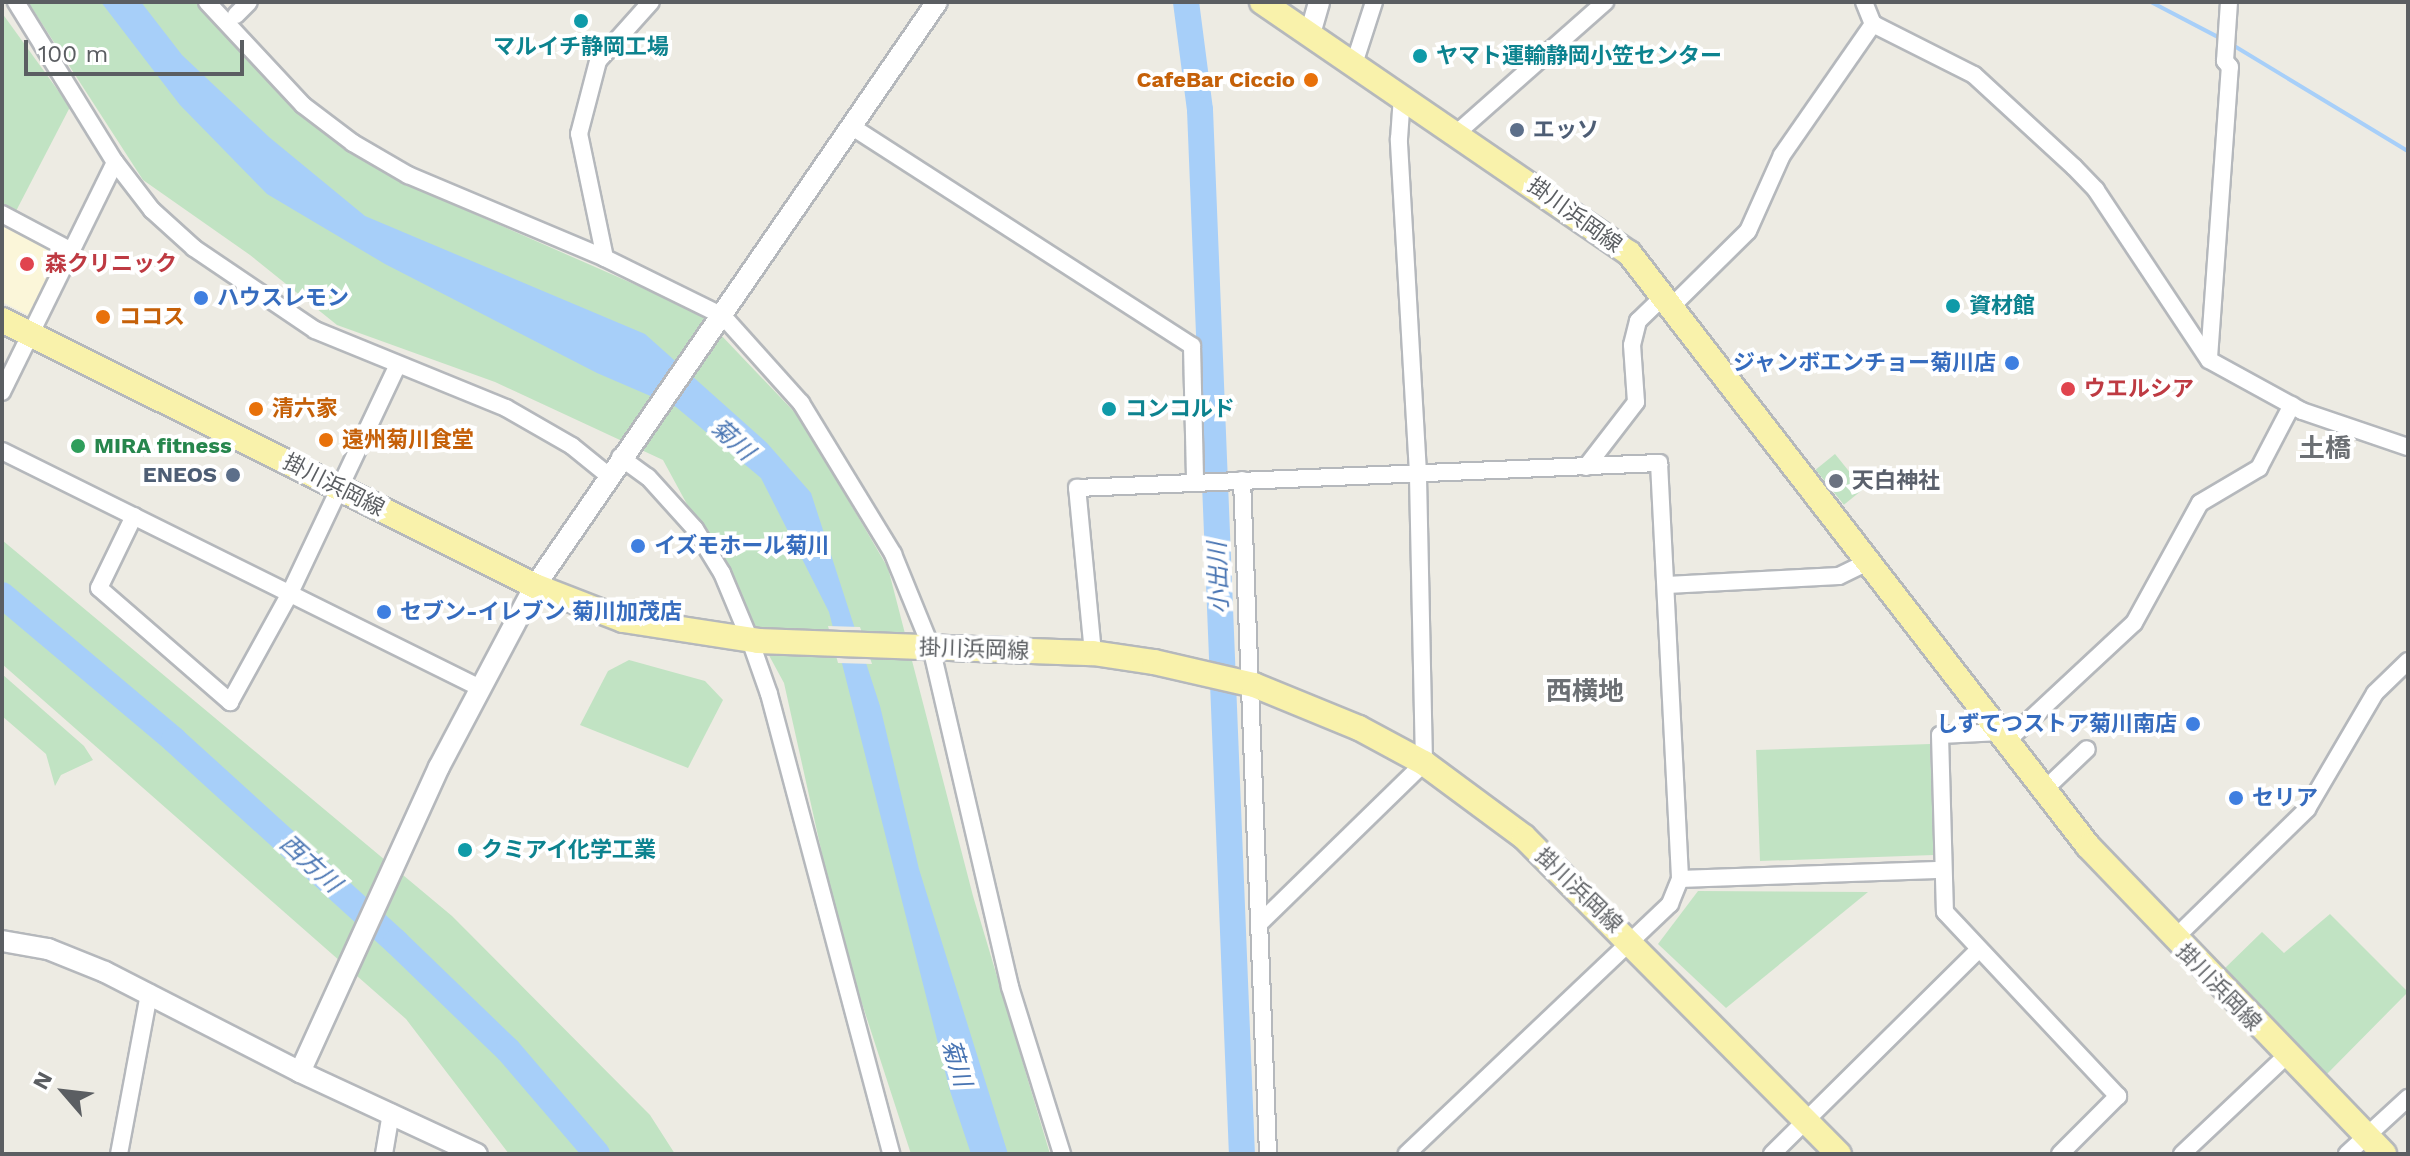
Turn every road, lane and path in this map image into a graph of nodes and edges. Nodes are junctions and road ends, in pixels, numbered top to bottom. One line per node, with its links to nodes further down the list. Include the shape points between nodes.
1 (16, 2): 19 (street)
2 (207, 2): 22 (street, via 303,105 373,155 417,179)
3 (249, 2): 12 (street)
4 (651, 2): 22 (street, via 598,61 579,134)
5 (937, 2): 17 (street)
6 (1262, 2): 14 (main road, 掛川浜岡線)
7 (1319, 2): 14 (street)
8 (1374, 2): 15 (street)
9 (1605, 2): 18 (street)
10 (1864, 2): 13 (street)
11 (2229, 2): 27 (street, via 2225,61 2230,67)
12 (236, 15)
13 (1873, 24): 23 (street, via 1782,155 1748,231); 27 (street, via 1974,75 2074,167 2096,190)
14 (1310, 34): 15 (main road, 掛川浜岡線)
15 (1354, 64): 16 (main road, 掛川浜岡線)
16 (1402, 96): 18 (main road, 掛川浜岡線); 35 (street, via 1399,139)
17 (854, 128): 24 (street); 38 (street, via 1192,346)
18 (1457, 133): 23 (main road, 掛川浜岡線, via 1603,232)
19 (115, 162): 21 (street); 28 (street, via 152,210 228,275 315,330)
20 (2, 214): 21 (street)
21 (72, 251): 26 (street)
22 (605, 258): 24 (street)
23 (1669, 300): 34 (street, via 1638,321 1632,345 1636,402); 41 (main road, 掛川浜岡線)
24 (721, 318): 33 (street); 46 (street, via 801,403 861,496 893,554)
25 (2, 320): 26 (main road, 掛川浜岡線)
26 (31, 334): 29 (street); 39 (main road, 掛川浜岡線)
27 (2209, 360): 30 (street)
28 (397, 367): 36 (street, via 506,408 572,446); 39 (street)
29 (2, 392)
30 (2292, 405): 31 (street); 51 (street, via 2259,468 2200,503 2134,623)
31 (2408, 447)
32 (2, 451): 40 (street)
33 (624, 453): 36 (street); 45 (street, via 695,529)
34 (1586, 467): 35 (street); 42 (street, via 1659,463)
35 (1418, 473): 37 (street); 53 (street)
36 (609, 476): 43 (street)
37 (1242, 480): 38 (street); 49 (street)
38 (1195, 481): 47 (street, via 1077,488)
39 (337, 486): 43 (main road, 掛川浜岡線); 44 (street)
40 (134, 516): 44 (street); 44 (street, via 99,588 230,702)
41 (1868, 562): 42 (street, via 1839,576); 51 (main road, 掛川浜岡線)
42 (1667, 585): 56 (street)
43 (535, 586): 45 (main road, 掛川浜岡線, via 623,620); 50 (street)
44 (289, 595): 50 (street)
45 (754, 640): 46 (main road, 掛川浜岡線); 72 (street)
46 (931, 647): 47 (main road, 掛川浜岡線); 73 (street, via 1010,987)
47 (1093, 653): 49 (main road, 掛川浜岡線)
48 (2408, 661): 58 (street, via 2375,693 2307,809)
49 (1249, 684): 53 (main road, 掛川浜岡線, via 1359,728); 57 (street)
50 (480, 688): 64 (street)
51 (2004, 737): 54 (main road, 掛川浜岡線); 55 (street, via 1940,735)
52 (2087, 749): 54 (street)
53 (1424, 763): 57 (street); 60 (main road, 掛川浜岡線, via 1524,837)
54 (2044, 790): 58 (main road, 掛川浜岡線)
55 (1943, 870): 56 (street); 61 (street, via 1945,912)
56 (1680, 879): 60 (street, via 1670,904)
57 (1261, 922): 74 (street)
58 (2174, 939): 63 (main road, 掛川浜岡線)
59 (2, 941): 62 (street, via 48,949)
60 (1632, 942): 67 (main road, 掛川浜岡線); 75 (street)
61 (1979, 949): 67 (street); 78 (street, via 2118,1096)
62 (149, 993): 64 (street); 69 (street)
63 (2286, 1056): 68 (main road, 掛川浜岡線); 79 (street)
64 (300, 1072): 66 (street)
65 (2408, 1098): 68 (street)
66 (391, 1113): 70 (street); 71 (street)
67 (1806, 1121): 76 (street); 77 (main road, 掛川浜岡線)
68 (2367, 1136): 80 (street); 81 (main road, 掛川浜岡線)
69 (119, 1154)
70 (384, 1154)
71 (477, 1154)
72 (891, 1154)
73 (1062, 1154)
74 (1268, 1154)
75 (1407, 1154)
76 (1772, 1154)
77 (1839, 1154)
78 (2060, 1154)
79 (2182, 1154)
80 (2347, 1154)
81 (2384, 1154)

